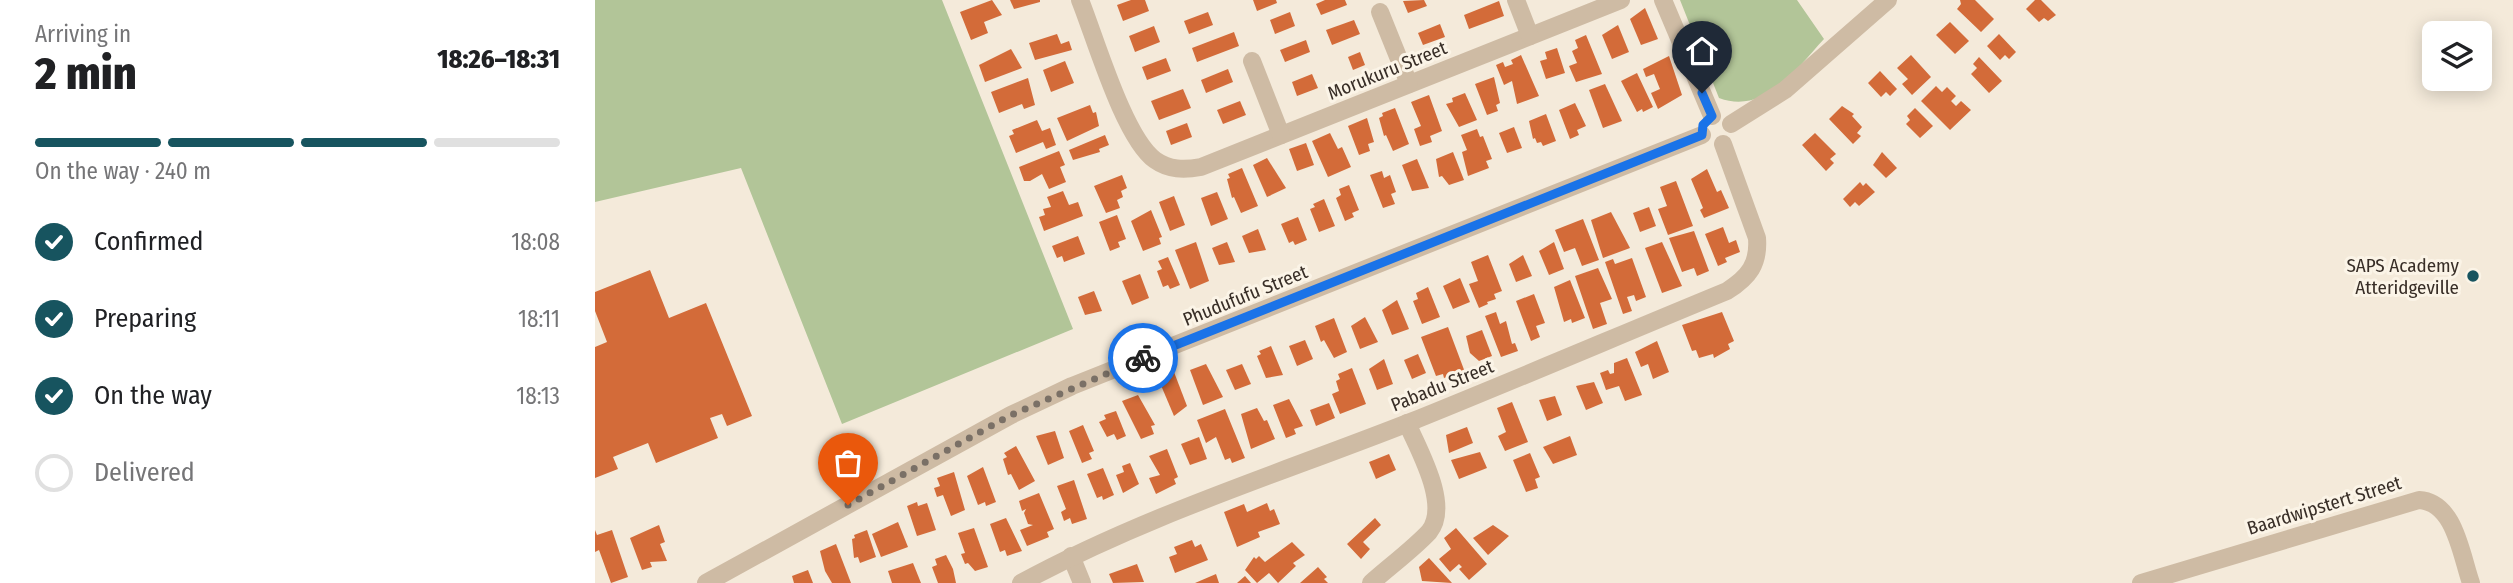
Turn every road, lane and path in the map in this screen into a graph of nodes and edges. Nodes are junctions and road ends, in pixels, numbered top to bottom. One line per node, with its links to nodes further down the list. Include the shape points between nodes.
1 (1080, 0): 12 (street, Morukuru Street, via 1129,124 1144,149 1167,166 1201,167)
2 (1516, 0): 7 (street)
3 (1621, 0): 7 (street, Morukuru Street)
4 (1663, 0): 10 (street)
5 (1888, 0): 11 (street, via 1785,90)
6 (1380, 12): 9 (street)
7 (1530, 36): 9 (street, Morukuru Street)
8 (1252, 61): 12 (street)
9 (1409, 84): 12 (street, Morukuru Street)
10 (1712, 116): 11 (street, via 1724,116); 13 (street, via 1703,125)
11 (1731, 124): 14 (street, via 1732,134)
12 (1281, 135)
13 (1702, 135): 14 (street, via 1708,143); 17 (street, Phudufufu Street, via 1072,386)
14 (1723, 145): 15 (street, Pabadu Street, via 1757,238 1756,261 1743,281)
15 (1407, 423): 16 (street, Pabadu Street, via 1253,480); 20 (street, via 1434,487 1435,517 1430,530)
16 (1071, 556): 18 (street, Pabadu Street); 19 (street)
17 (706, 583)
18 (1021, 583)
19 (1082, 583)
20 (1371, 583)
21 (2141, 583): 22 (street, Baardwipstert Street, via 2419,500 2443,510)
22 (2472, 583)

